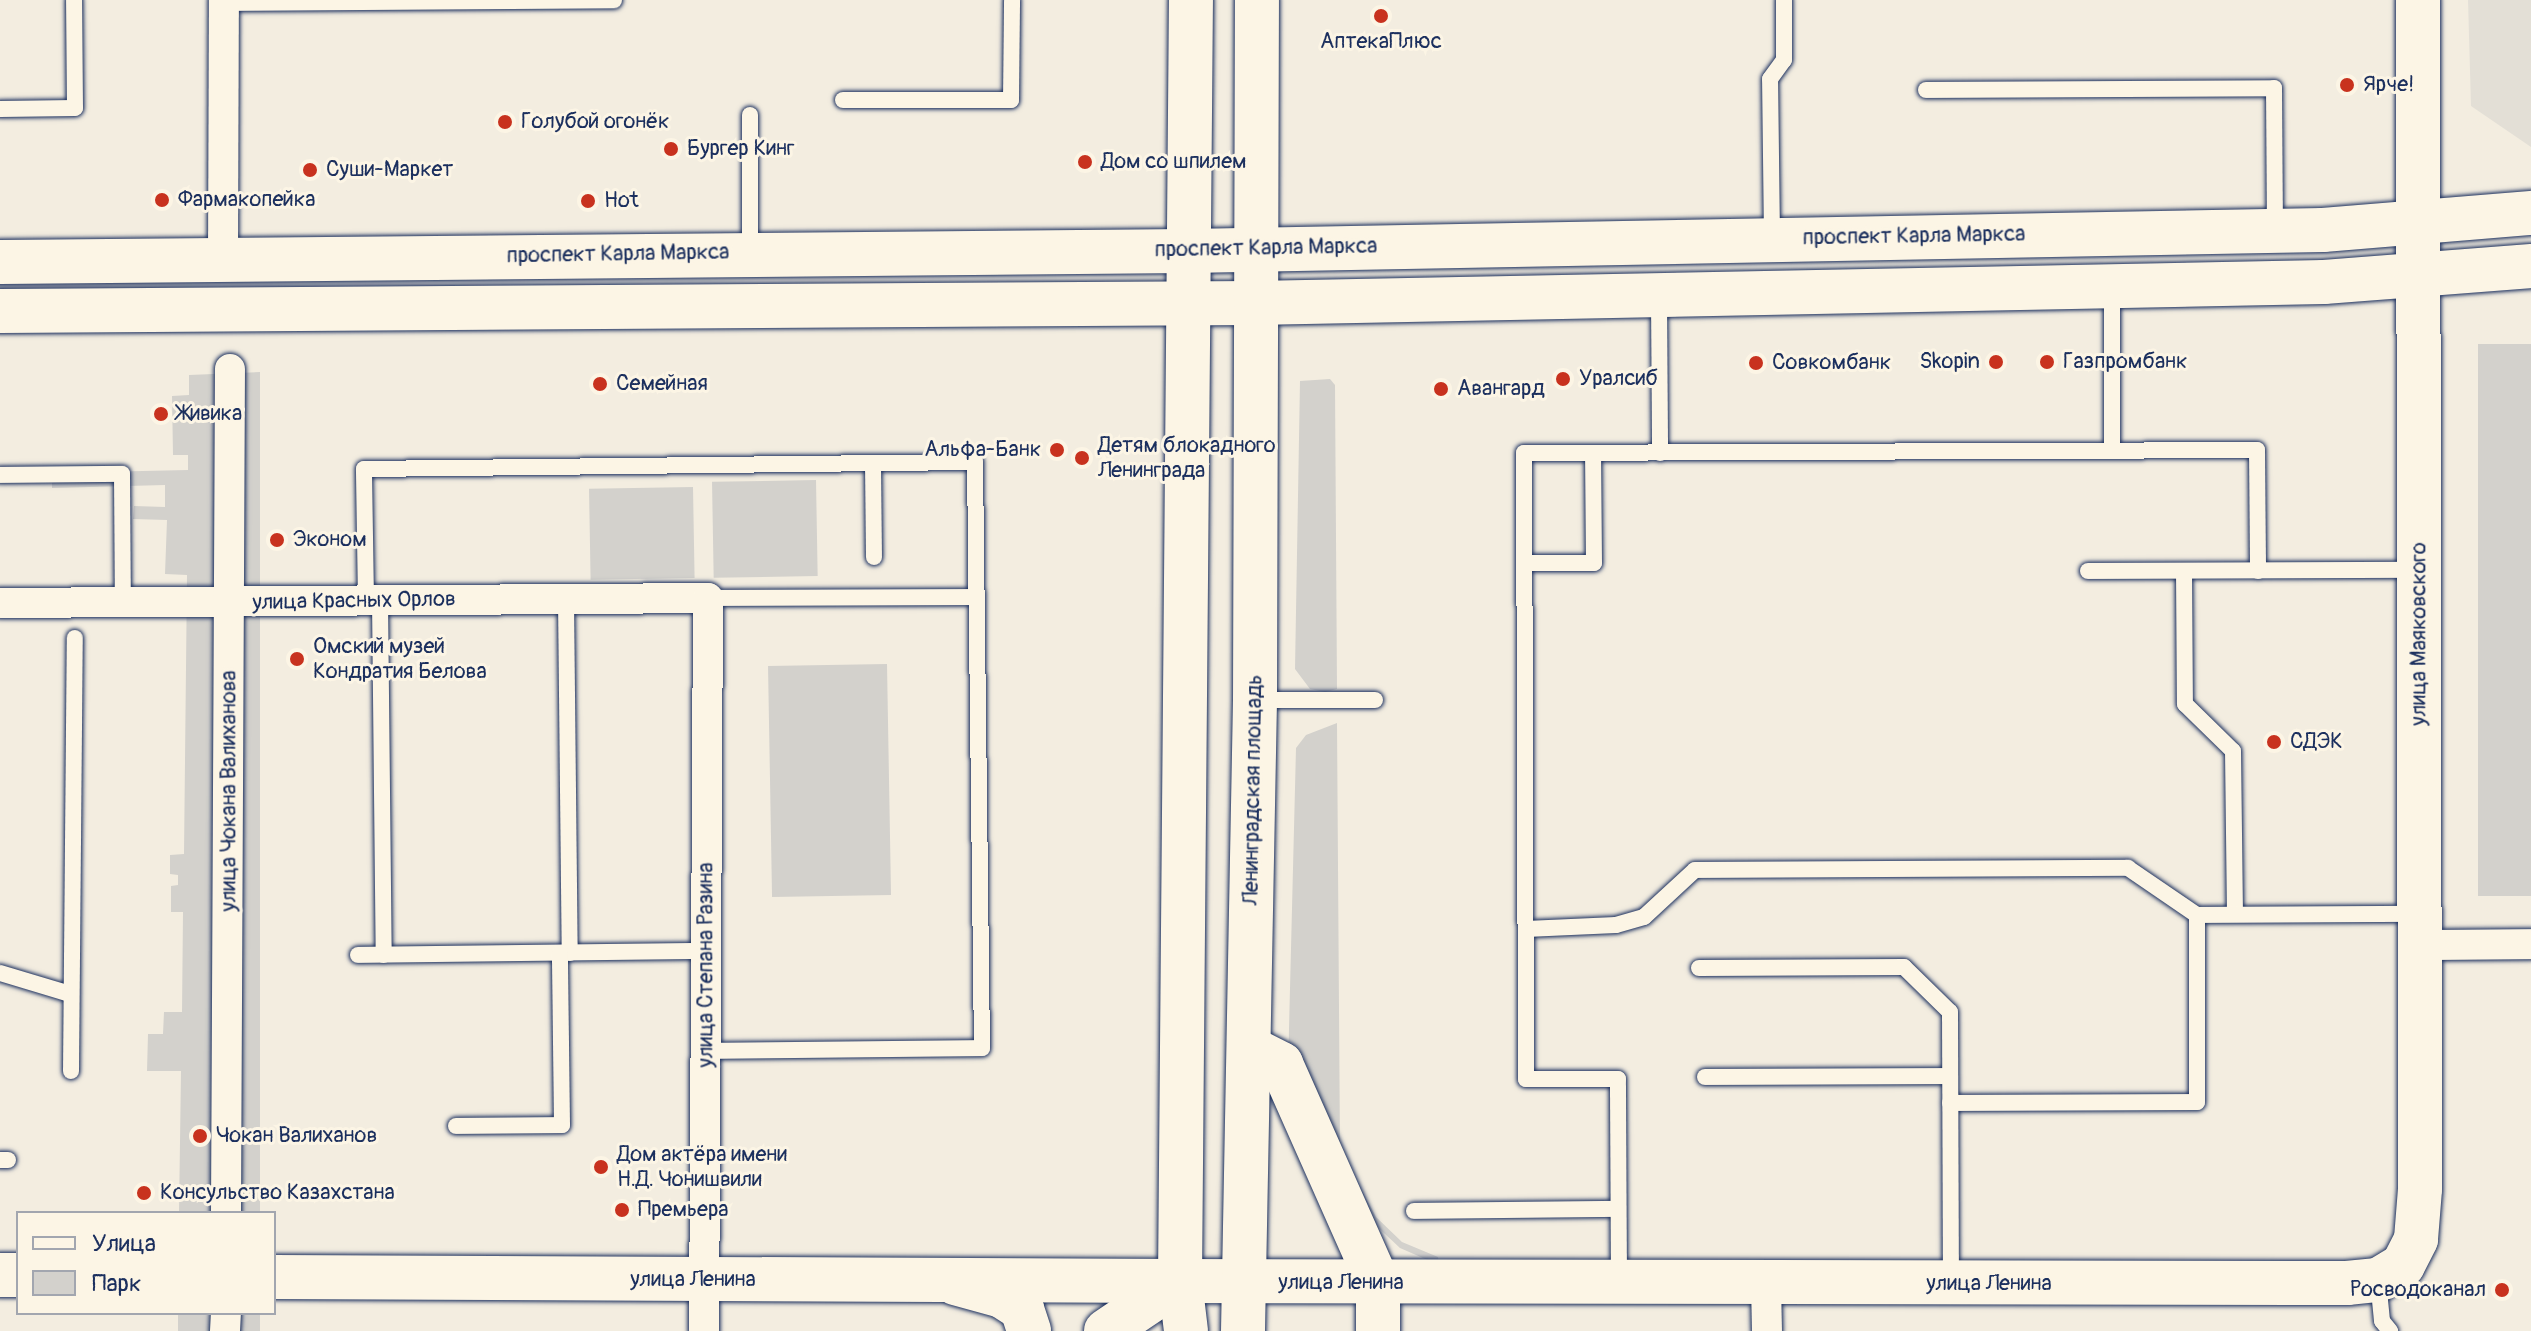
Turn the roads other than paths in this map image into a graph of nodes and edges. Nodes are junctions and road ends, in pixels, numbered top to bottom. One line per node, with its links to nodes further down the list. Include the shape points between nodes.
1 (74, 0): 11 (lane, via 75,108)
2 (614, 0): 8 (lane)
3 (1012, 0): 10 (lane, via 1011,100)
4 (1191, 0): 18 (main road)
5 (1257, 0): 17 (main road, Ленинградская площадь)
6 (1784, 0): 16 (lane, via 1784,60 1770,79)
7 (2418, 0): 14 (main road, улица Маяковского)
8 (224, 1): 20 (street)
9 (1926, 90): 15 (lane, via 2274,88)
10 (843, 100)
11 (0, 109)
12 (750, 115): 19 (lane)
13 (2531, 213): 14 (main road, проспект Карла Маркса)
14 (2421, 225): 15 (main road, проспект Карла Маркса); 23 (main road, улица Маяковского)
15 (2275, 231): 16 (main road, проспект Карла Маркса)
16 (1772, 238): 17 (main road, проспект Карла Маркса)
17 (1254, 249): 18 (main road, проспект Карла Маркса); 27 (main road, Ленинградская площадь)
18 (1188, 251): 19 (main road, проспект Карла Маркса); 26 (main road)
19 (750, 253): 20 (main road, проспект Карла Маркса)
20 (223, 259): 21 (main road, проспект Карла Маркса)
21 (0, 262)
22 (2531, 266): 23 (main road)
23 (2421, 277): 24 (main road); 37 (main road, улица Маяковского)
24 (2112, 285): 25 (main road); 30 (lane)
25 (1659, 292): 27 (main road); 32 (lane)
26 (1189, 303): 27 (main road); 28 (main road); 77 (main road)
27 (1254, 303): 49 (main road, Ленинградская площадь)
28 (0, 311)
29 (230, 369): 47 (street, улица Чокана Валиханова)
30 (2112, 450): 32 (lane); 40 (lane, via 2257,450)
31 (1593, 453): 32 (lane); 36 (lane, via 1524,453); 36 (lane, via 1594,563)
32 (1660, 453)
33 (873, 463): 35 (lane); 41 (lane, via 975,462); 44 (lane, via 364,469)
34 (0, 475): 46 (lane, via 122,474)
35 (874, 557)
36 (1524, 563): 53 (lane)
37 (2419, 570): 40 (lane); 54 (main road, улица Маяковского)
38 (2088, 571): 39 (lane)
39 (2184, 571): 40 (lane); 51 (lane, via 2185,704 2233,751)
40 (2258, 571)
41 (977, 597): 42 (lane); 64 (lane, via 982,1048)
42 (708, 598): 43 (street, улица Красных Орлов); 56 (street, улица Степана Разина)
43 (566, 599): 44 (street, улица Красных Орлов); 57 (lane)
44 (373, 600): 47 (street, улица Красных Орлов); 59 (lane)
45 (0, 603): 46 (street, улица Красных Орлов)
46 (123, 603): 47 (street, улица Красных Орлов)
47 (229, 603): 71 (street, улица Чокана Валиханова)
48 (75, 638): 62 (lane)
49 (1255, 700): 50 (lane); 63 (main road, Ленинградская площадь)
50 (1375, 700)
51 (2235, 914): 52 (lane); 54 (lane)
52 (2197, 915): 53 (lane, via 2128,868 1695,870 1644,917 1616,925); 68 (lane, via 2197,1102)
53 (1526, 929): 70 (lane, via 1526,1079 1618,1079)
54 (2419, 929): 55 (street); 73 (main road, улица Маяковского, via 2416,1239)
55 (2531, 944)
56 (706, 951): 57 (lane); 64 (street, улица Степана Разина)
57 (565, 953): 59 (lane); 69 (lane, via 562,1125)
58 (358, 955): 59 (lane)
59 (384, 955)
60 (1699, 968): 66 (lane, via 1904,967 1950,1012)
61 (0, 973): 62 (lane)
62 (70, 994): 65 (lane)
63 (1250, 1048): 78 (main road, Ленинградская площадь); 79 (main road, via 1281,1064)
64 (705, 1051): 75 (street, улица Степана Разина)
65 (71, 1071)
66 (1950, 1076): 67 (lane); 68 (lane)
67 (1705, 1077)
68 (1950, 1103): 82 (lane)
69 (456, 1126)
70 (1618, 1209): 72 (lane); 80 (lane)
71 (226, 1211)
72 (1414, 1211)
73 (2390, 1273): 82 (main road, улица Ленина); 90 (lane, via 2382,1321)
74 (276, 1277): 75 (main road, улица Ленина)
75 (704, 1280): 76 (main road, улица Ленина); 83 (street, улица Степана Разина)
76 (949, 1281): 77 (main road, улица Ленина); 84 (main road, via 1002,1296 1022,1309)
77 (1180, 1281): 78 (main road, улица Ленина); 85 (main road); 86 (main road)
78 (1246, 1283): 79 (main road, улица Ленина); 87 (main road, Ленинградская площадь)
79 (1378, 1283): 80 (main road, улица Ленина); 88 (main road)
80 (1619, 1284): 81 (main road, улица Ленина)
81 (1766, 1284): 82 (main road, улица Ленина); 89 (street)
82 (1951, 1284)
83 (704, 1331)
84 (1029, 1331)
85 (1106, 1331)
86 (1186, 1331)
87 (1243, 1331)
88 (1378, 1331)
89 (1767, 1331)
90 (2390, 1331)

